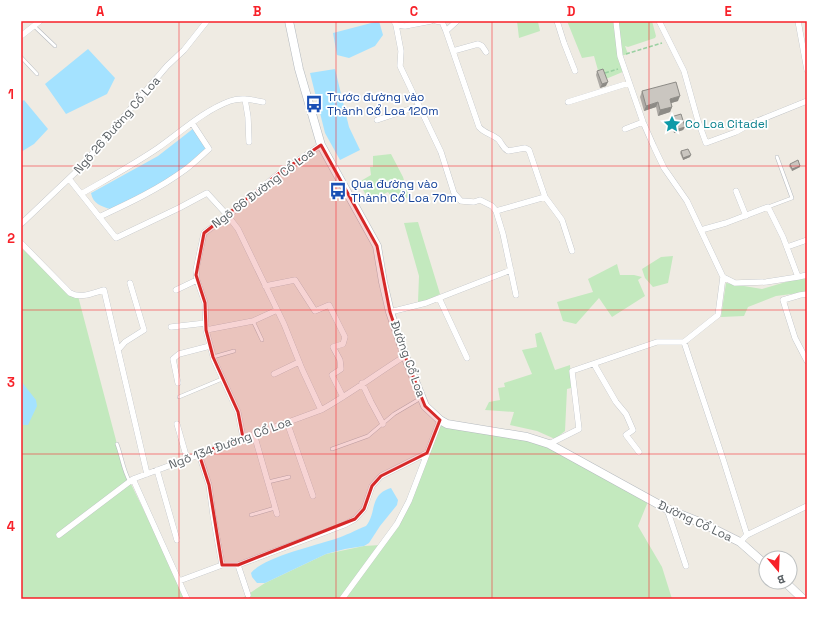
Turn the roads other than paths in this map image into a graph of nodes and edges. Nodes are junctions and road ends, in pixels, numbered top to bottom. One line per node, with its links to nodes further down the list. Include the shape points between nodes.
1 (40, 21): 12 (street)
2 (207, 21): 35 (street, Ngõ 26 Đường Cổ Loa)
3 (289, 21): 33 (street, Đường Cổ Loa, via 299,69)
4 (431, 21): 11 (street, via 405,26)
5 (436, 21): 13 (street, via 442,22)
6 (457, 21): 13 (street)
7 (557, 21): 20 (street)
8 (616, 21): 22 (street, via 620,56)
9 (659, 21): 24 (street, via 684,71 706,143)
10 (798, 21): 19 (street)
11 (395, 23): 27 (street, via 401,51 400,66)
12 (34, 26): 14 (street); 15 (lane)
13 (446, 31): 16 (street)
14 (21, 36)
15 (55, 46)
16 (453, 51): 17 (street, via 478,44); 38 (street, via 479,127 498,140 508,151 528,149)
17 (486, 52)
18 (21, 58): 21 (lane)
19 (807, 70)
20 (575, 71)
21 (37, 74)
22 (629, 84): 26 (street); 29 (street)
23 (245, 98): 25 (street); 30 (street, via 230,101); 32 (street)
24 (807, 101)
25 (263, 102)
26 (568, 102)
27 (420, 106): 28 (street); 40 (street, via 441,152 454,193 461,201 480,200)
28 (377, 120)
29 (643, 122): 31 (street); 45 (street, via 664,168 687,201)
30 (192, 123): 37 (street, via 130,166); 43 (street, via 209,149 187,169 166,183)
31 (625, 129)
32 (249, 142)
33 (321, 145): 41 (street, Ngõ 66 Đường Cổ Loa, via 278,174); 62 (street, Đường Cổ Loa, via 377,246)
34 (778, 157): 39 (lane, via 792,198)
35 (70, 180): 37 (street); 44 (street, Ngõ 26 Đường Cổ Loa)
36 (736, 190): 42 (street)
37 (81, 194): 43 (street)
38 (545, 197): 40 (street); 49 (street, via 562,220)
39 (768, 207): 42 (street); 48 (street)
40 (496, 211): 50 (street)
41 (228, 216): 43 (street, via 207,193 116,238); 54 (street, Ngõ 66 Đường Cổ Loa, via 204,233 196,266); 56 (street, via 238,229)
42 (746, 216): 45 (street)
43 (100, 217)
44 (21, 224)
45 (701, 230): 52 (street)
46 (807, 240): 48 (street)
47 (21, 243): 70 (street, via 75,296 104,290)
48 (787, 247): 53 (street)
49 (572, 251)
50 (511, 270): 59 (street); 60 (street)
51 (807, 274): 53 (street)
52 (723, 277): 53 (street, via 734,283); 68 (street, via 718,315)
53 (798, 277)
54 (197, 280): 57 (street); 64 (street, Ngõ 66 Đường Cổ Loa, via 205,303)
55 (130, 283): 70 (street, via 144,330 125,342)
56 (265, 286): 61 (street); 83 (street, via 295,280 315,311 329,304 345,337 343,344 333,347 340,360 341,369 332,375)
57 (176, 290)
58 (807, 294): 75 (street, via 783,300 795,338)
59 (516, 295)
60 (439, 298): 62 (street); 74 (street)
61 (277, 310): 63 (street); 76 (street)
62 (390, 312): 72 (street, Đường Cổ Loa)
63 (253, 321): 66 (street); 67 (lane)
64 (206, 323): 65 (street); 66 (street, Ngõ 66 Đường Cổ Loa)
65 (171, 327)
66 (206, 330): 69 (street, Ngõ 66 Đường Cổ Loa)
67 (262, 340)
68 (684, 342): 77 (street, via 656,342); 109 (street)
69 (210, 346): 73 (street, Ngõ 66 Đường Cổ Loa); 80 (street, via 179,354 173,359)
70 (118, 350): 100 (street)
71 (234, 351): 73 (lane)
72 (405, 356): 81 (street, Ngõ 134 Đường Cổ Loa); 84 (street, Đường Cổ Loa)
73 (213, 357): 79 (street, Ngõ 66 Đường Cổ Loa)
74 (467, 358)
75 (807, 361)
76 (299, 362): 78 (street); 85 (street)
77 (594, 364): 93 (street, via 572,371 579,428); 95 (street, via 626,414 633,430 626,435)
78 (274, 374)
79 (222, 378): 82 (lane); 91 (street, Ngõ 66 Đường Cổ Loa, via 238,412)
80 (178, 383)
81 (362, 383): 83 (street, Ngõ 134 Đường Cổ Loa); 89 (street)
82 (178, 397)
83 (343, 397): 85 (street, Ngõ 134 Đường Cổ Loa)
84 (421, 398): 86 (street, Đường Cổ Loa, via 425,406); 89 (lane, via 394,414)
85 (321, 410): 87 (street, Ngõ 134 Đường Cổ Loa)
86 (440, 420): 93 (street, Đường Cổ Loa, via 447,424 527,436); 96 (street)
87 (287, 422): 90 (street, Ngõ 134 Đường Cổ Loa); 104 (street)
88 (177, 424): 98 (street)
89 (383, 424): 94 (lane, via 368,436)
90 (254, 434): 91 (street, Ngõ 134 Đường Cổ Loa); 103 (street)
91 (243, 438): 97 (street, Ngõ 134 Đường Cổ Loa)
92 (117, 444): 102 (lane, via 124,473)
93 (549, 444): 106 (street, Đường Cổ Loa)
94 (332, 449)
95 (639, 452)
96 (427, 453): 114 (street, via 381,476 372,486 364,509 355,519); 121 (street, via 409,501 397,524)
97 (199, 454): 98 (street, Ngõ 134 Đường Cổ Loa); 115 (street, via 209,485)
98 (187, 459): 99 (street, Ngõ 134 Đường Cổ Loa)
99 (157, 470): 100 (street, Ngõ 134 Đường Cổ Loa); 111 (street)
100 (148, 474): 102 (street, Ngõ 134 Đường Cổ Loa)
101 (289, 477): 103 (lane)
102 (131, 481): 110 (street, Ngõ 134 Đường Cổ Loa); 117 (street)
103 (267, 482): 107 (street)
104 (313, 496)
105 (807, 506): 109 (street)
106 (667, 509): 112 (street, Đường Cổ Loa); 116 (street)
107 (276, 511): 108 (lane)
108 (251, 515)
109 (747, 535): 112 (street)
110 (59, 536)
111 (177, 540)
112 (740, 542): 113 (street, Đường Cổ Loa)
113 (758, 558)
114 (238, 564): 115 (street); 119 (street)
115 (222, 565): 117 (street)
116 (686, 566)
117 (179, 581): 120 (street)
118 (793, 590): 122 (street)
119 (248, 595)
120 (187, 599)
121 (342, 599)
122 (804, 599)

